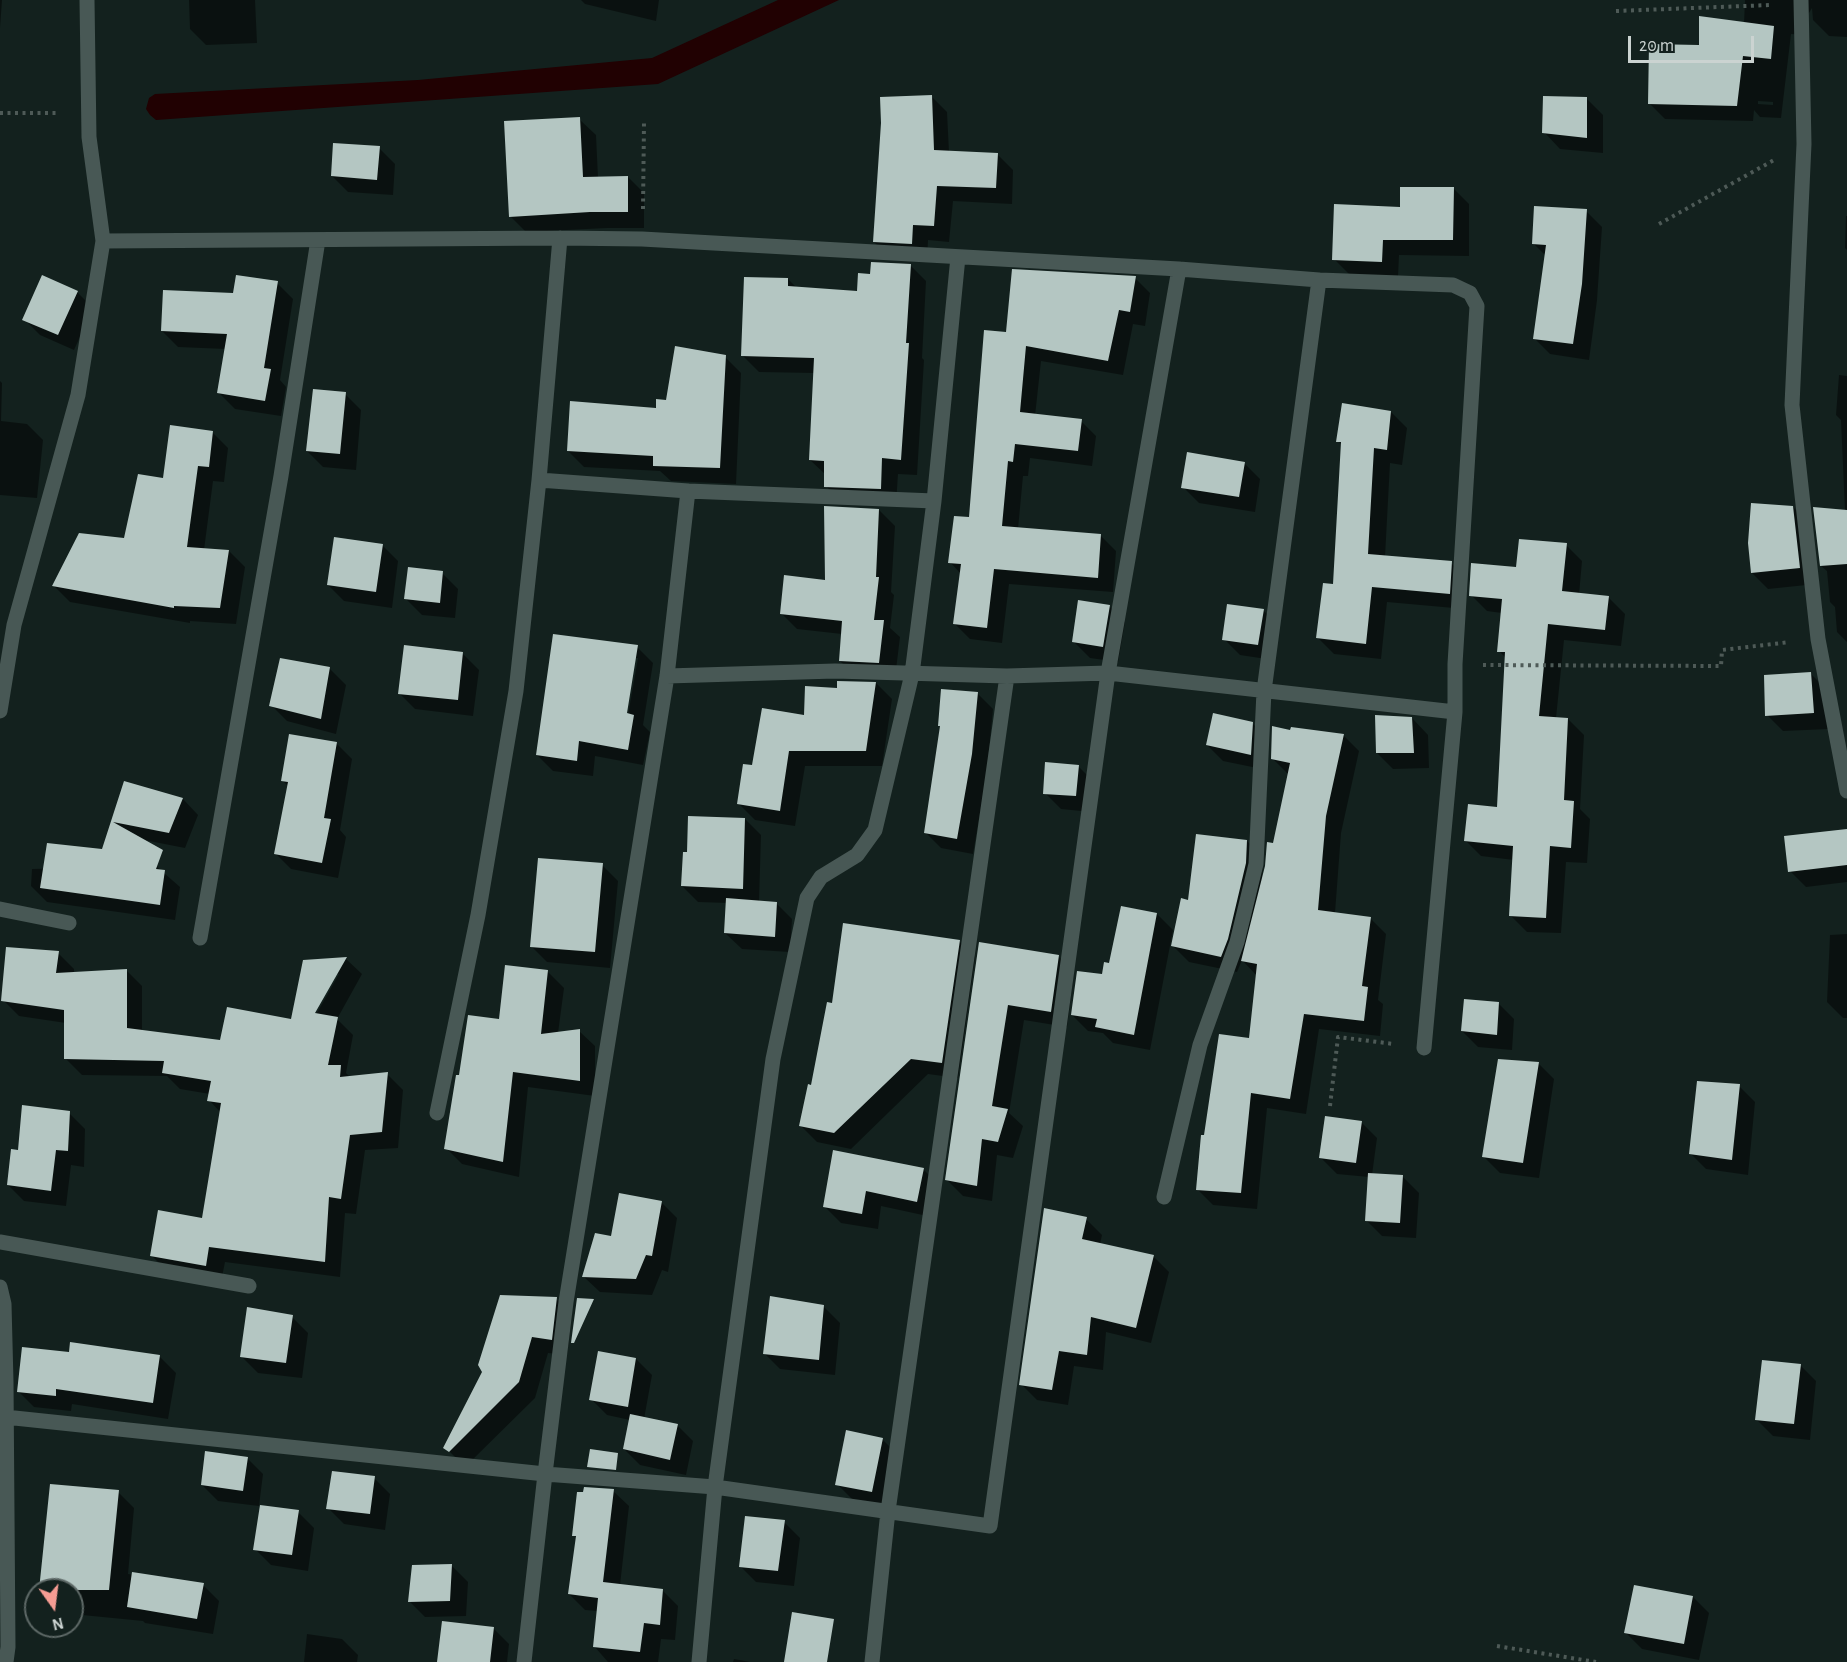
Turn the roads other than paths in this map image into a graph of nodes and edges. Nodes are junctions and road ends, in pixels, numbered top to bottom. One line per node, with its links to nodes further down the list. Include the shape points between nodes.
1 (87, 0): 5 (street, via 87,114)
2 (1802, 2): 19 (street, via 1804,144 1792,405 1818,639)
3 (560, 238): 4 (street); 6 (street); 9 (street)
4 (318, 240): 5 (street); 22 (street)
5 (104, 241): 17 (street, via 78,395 14,625)
6 (958, 257): 7 (street); 11 (street)
7 (1179, 269): 8 (street); 12 (street)
8 (1319, 280): 16 (street); 18 (street, via 1453,285 1470,293 1477,306)
9 (539, 480): 10 (street); 24 (street, via 516,691 478,915)
10 (688, 491): 11 (street); 14 (street)
11 (934, 501): 13 (street)
12 (1108, 673): 15 (street); 16 (street); 32 (street, via 990,1526)
13 (912, 674): 14 (street, via 835,671); 15 (street); 31 (street, via 875,830 856,855 821,877 807,898 773,1059)
14 (667, 676): 30 (street, via 568,1291)
15 (1008, 676): 32 (street)
16 (1264, 691): 18 (street); 25 (street, via 1256,864 1237,942 1200,1045)
17 (0, 711)
18 (1455, 712): 23 (street)
19 (1847, 791)
20 (0, 909): 21 (street)
21 (69, 923)
22 (200, 938)
23 (1424, 1048)
24 (437, 1113)
25 (1164, 1197)
26 (0, 1242): 27 (street)
27 (249, 1286)
28 (0, 1287): 29 (street, via 4,1304)
29 (5, 1417): 30 (street); 33 (street)
30 (545, 1474): 31 (street); 34 (street)
31 (716, 1487): 32 (street); 35 (street)
32 (888, 1511): 36 (street)
33 (6, 1662)
34 (524, 1662)
35 (699, 1662)
36 (872, 1662)

